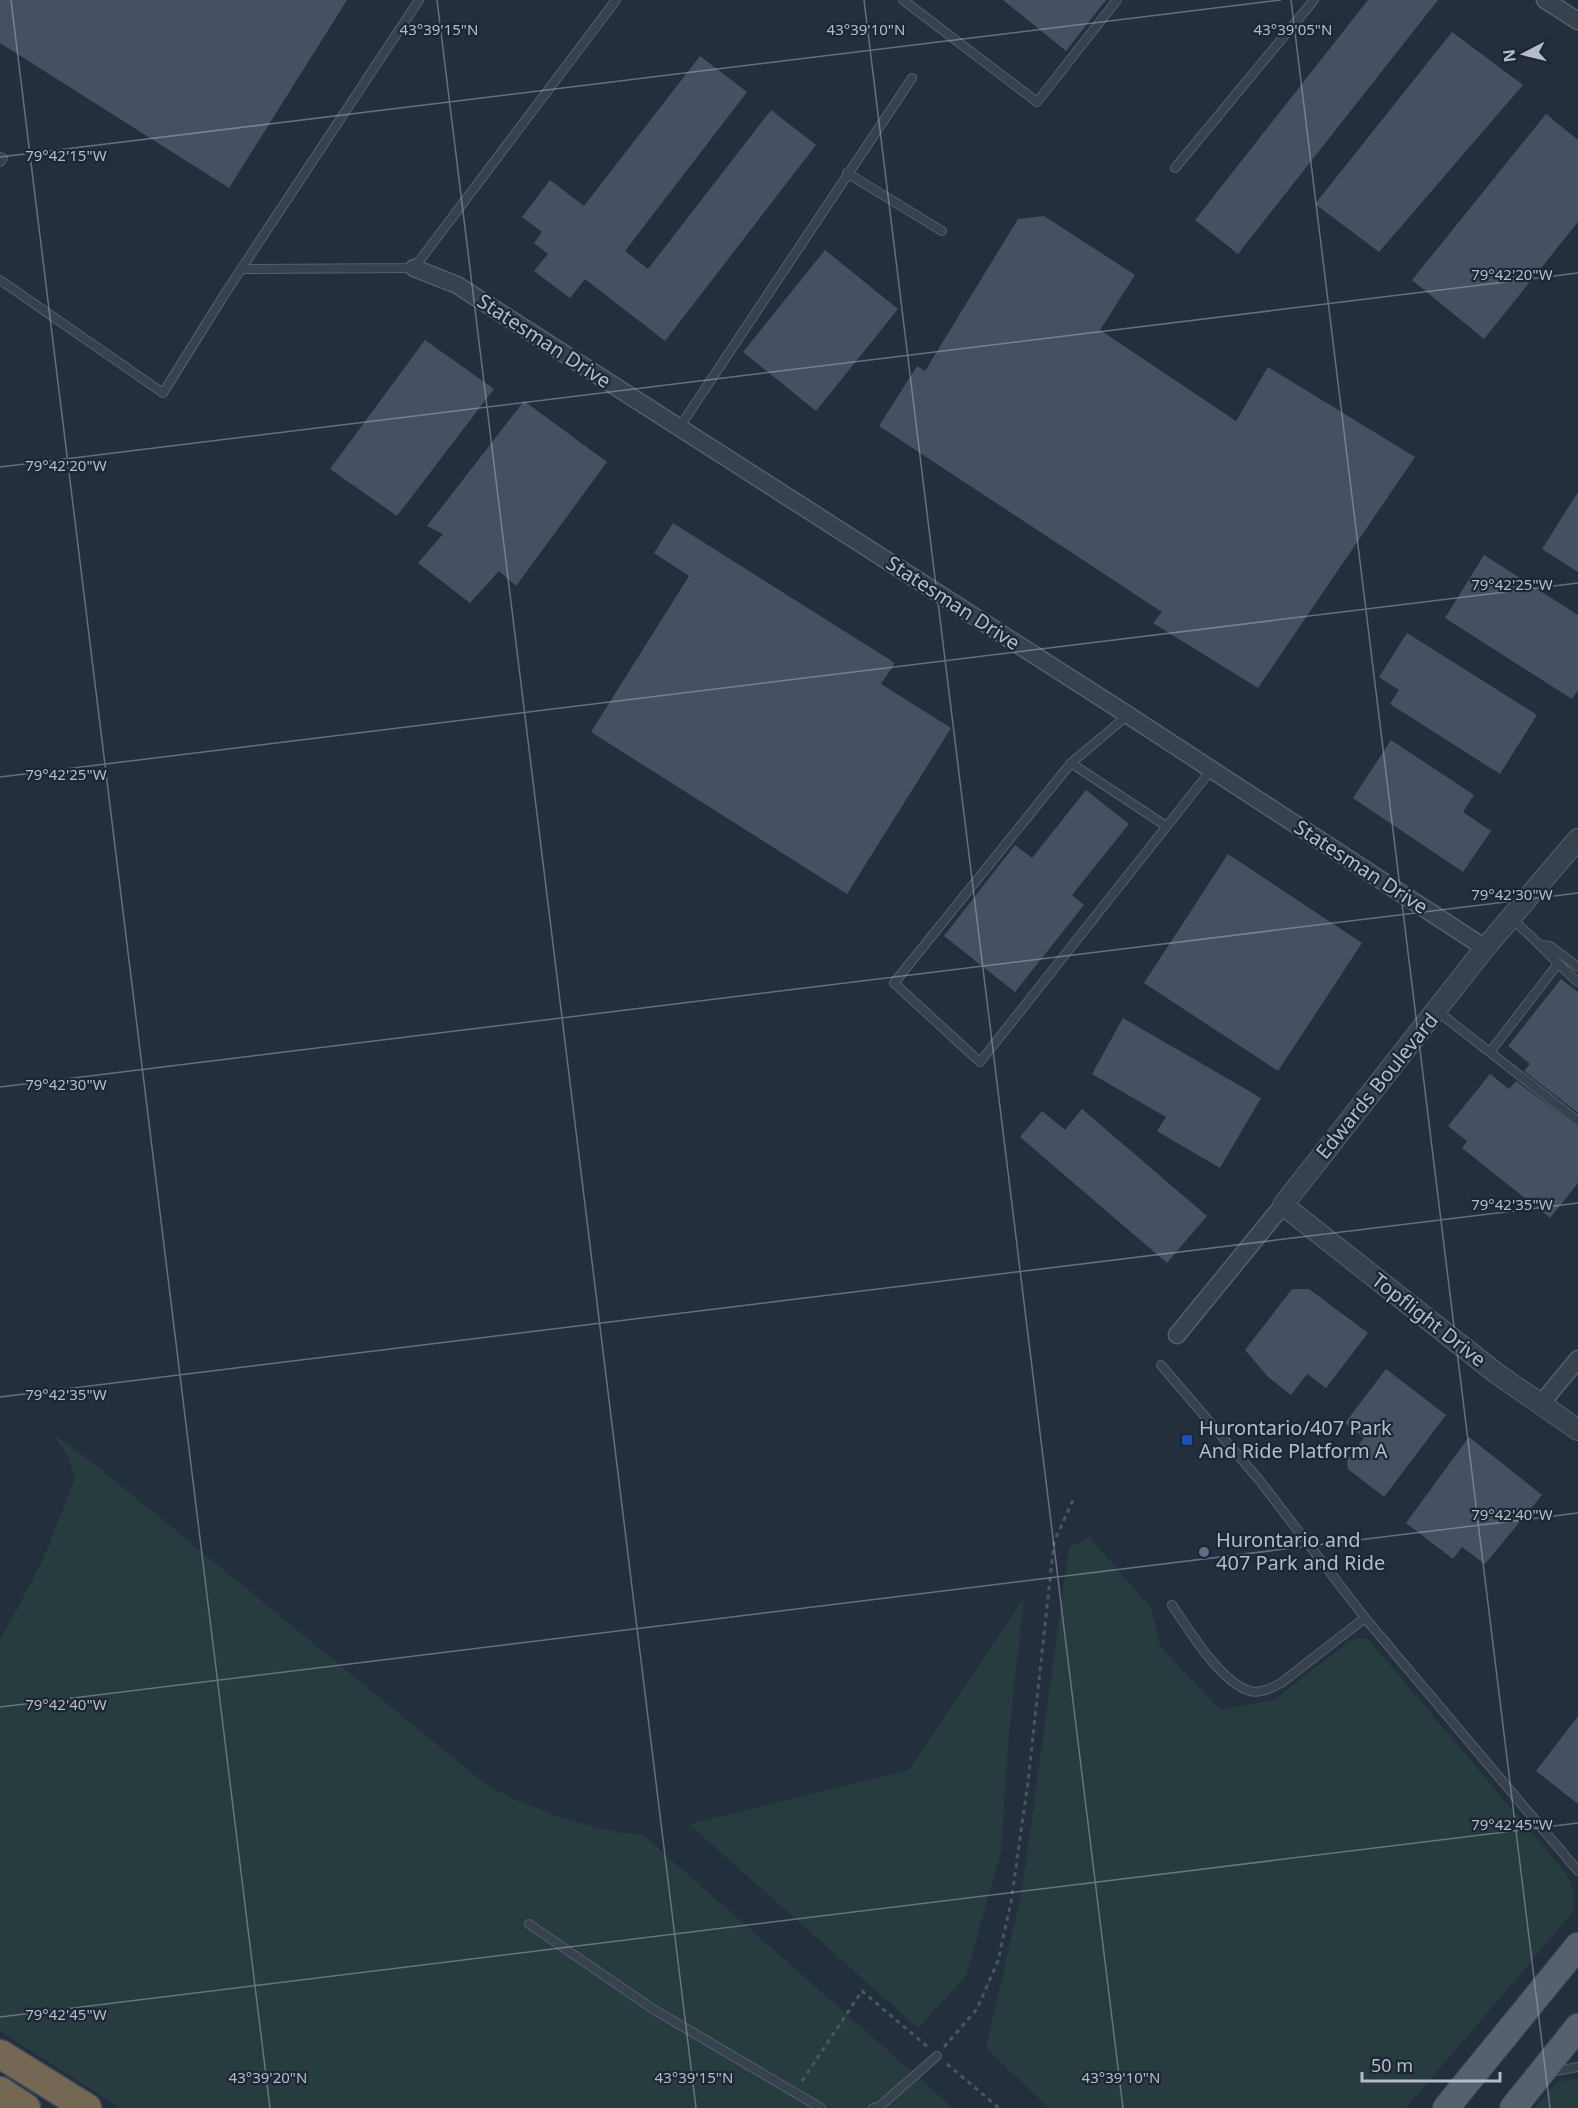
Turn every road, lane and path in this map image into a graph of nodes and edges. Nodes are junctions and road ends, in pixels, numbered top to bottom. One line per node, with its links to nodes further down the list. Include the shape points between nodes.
1 (419, 0): 15 (lane)
2 (616, 0): 14 (lane)
3 (903, 0): 4 (lane, via 1037,102)
4 (1117, 0)
5 (1314, 0): 11 (lane)
6 (1545, 0): 7 (street)
7 (1578, 21)
8 (912, 78): 12 (lane)
9 (0, 157): 10 (lane)
10 (0, 162)
11 (1175, 168)
12 (847, 173): 13 (lane); 17 (lane)
13 (942, 231)
14 (414, 268): 15 (lane); 17 (street, Statesman Drive, via 457,285)
15 (241, 269): 16 (lane, via 163,393)
16 (0, 280)
17 (679, 428): 18 (street, Statesman Drive)
18 (1128, 714): 19 (lane); 20 (street, Statesman Drive)
19 (1071, 763): 21 (lane); 21 (lane, via 894,983 980,1062)
20 (1212, 769): 21 (lane); 25 (street, Statesman Drive)
21 (1166, 826)
22 (1578, 839): 23 (street, Edwards Boulevard)
23 (1510, 918): 24 (lane); 25 (street, Edwards Boulevard)
24 (1541, 945): 26 (lane); 27 (lane, via 1550,946)
25 (1485, 948): 29 (street, Edwards Boulevard)
26 (1557, 965): 28 (lane); 30 (lane)
27 (1578, 967)
28 (1578, 982)
29 (1437, 1011): 30 (lane); 32 (street, Edwards Boulevard)
30 (1490, 1052): 31 (lane)
31 (1578, 1121)
32 (1283, 1205): 33 (street, Edwards Boulevard); 36 (street, Topflight Drive)
33 (1177, 1335)
34 (1578, 1359): 36 (street)
35 (1161, 1365): 40 (lane, via 1260,1481)
36 (1540, 1405): 37 (street, Topflight Drive)
37 (1578, 1430)
38 (1074, 1498): 46 (path, via 1054,1542 1028,1782 1011,1902 998,1961 978,2009)
39 (1172, 1605): 40 (lane, via 1227,1677 1250,1692 1268,1690 1281,1683)
40 (1365, 1618): 41 (lane)
41 (1578, 1871)
42 (529, 1924): 50 (lane, via 653,2009)
43 (1578, 1946): 56 (main road)
44 (1578, 2027): 48 (main road)
45 (0, 2054): 52 (highway)
46 (937, 2055): 50 (path, via 862,1991); 54 (lane); 55 (path)
47 (1578, 2067): 48 (lane)
48 (1541, 2073): 57 (main road)
49 (0, 2091): 51 (highway)
50 (795, 2091): 53 (lane)
51 (26, 2108)
52 (87, 2108)
53 (821, 2108)
54 (873, 2108)
55 (999, 2108)
56 (1446, 2108)
57 (1513, 2108)

